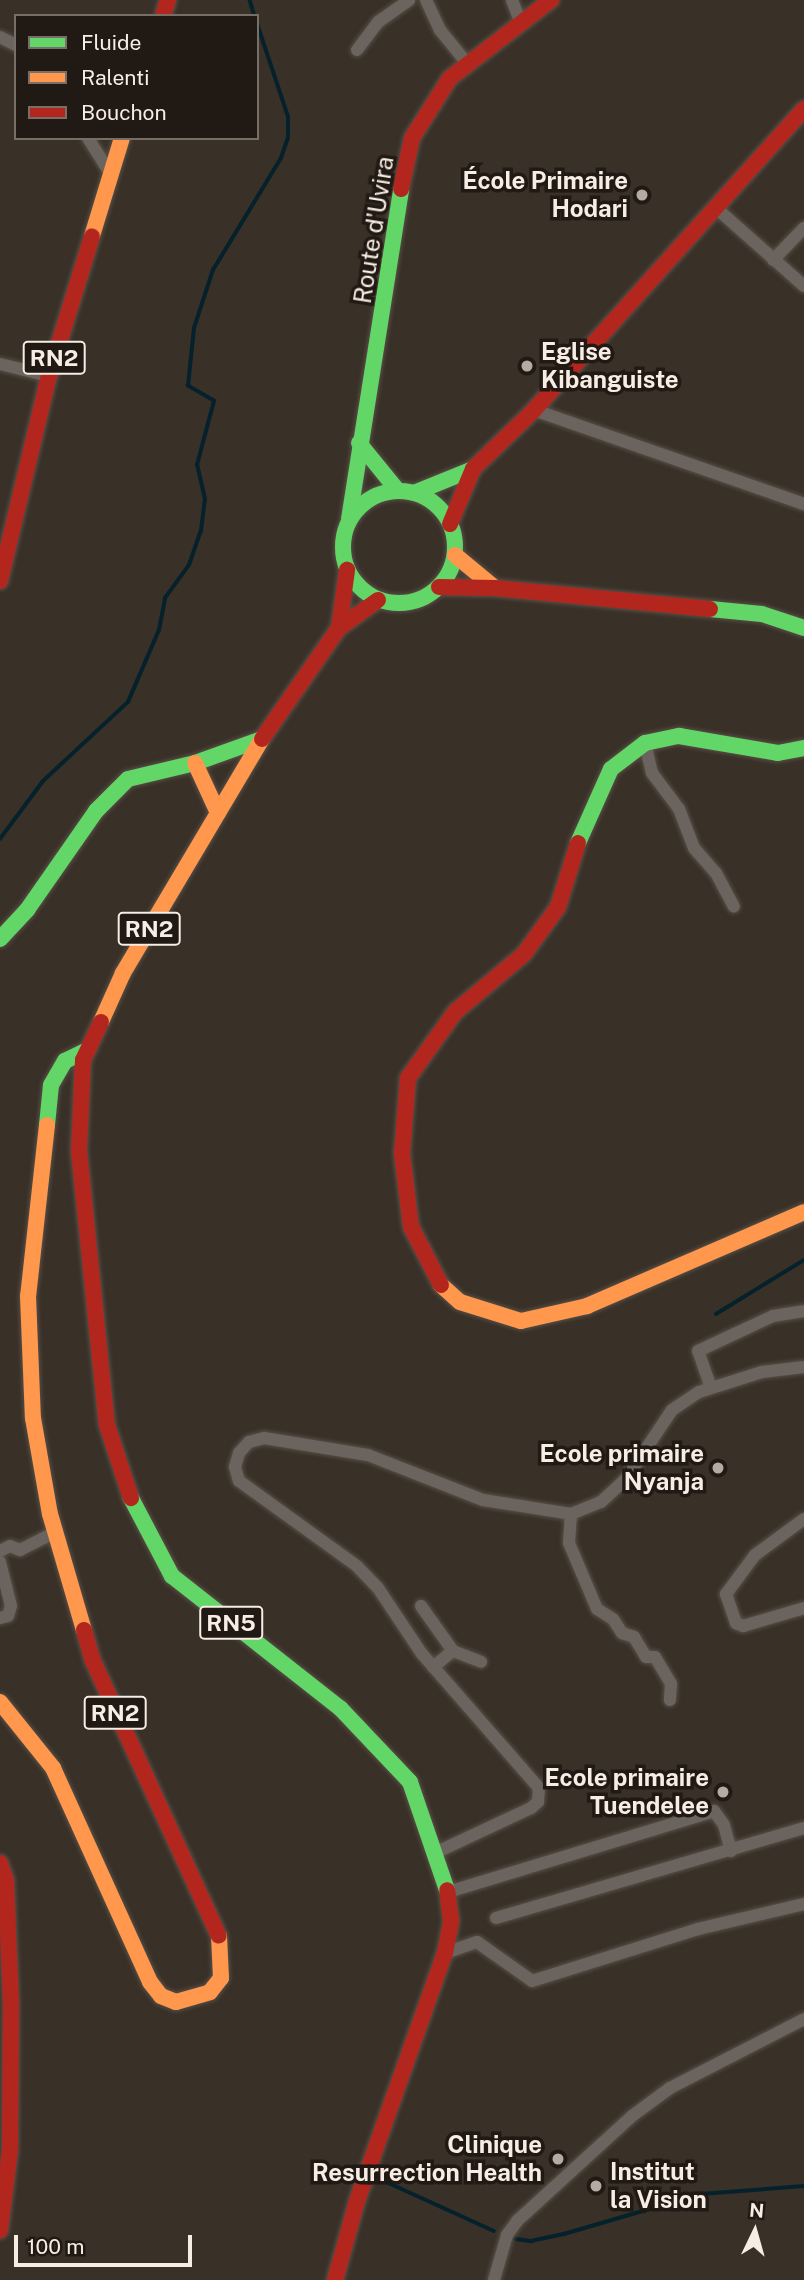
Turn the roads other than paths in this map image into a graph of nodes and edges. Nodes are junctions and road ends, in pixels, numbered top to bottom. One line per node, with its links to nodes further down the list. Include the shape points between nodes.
1 (409, 0): 6 (street, via 378,22)
2 (426, 0): 7 (street, via 440,30)
3 (512, 0): 5 (street)
4 (551, 0): 5 (main road, Route d'Uvira)
5 (521, 23): 7 (main road, Route d'Uvira)
6 (357, 50)
7 (466, 62): 19 (main road, Route d'Uvira, via 431,102 409,148 378,354)
8 (804, 108): 12 (main road)
9 (89, 140): 11 (street)
10 (121, 140): 11 (main road, RN2)
11 (110, 174): 17 (main road, RN2)
12 (715, 207): 14 (street); 18 (main road)
13 (804, 228): 14 (street)
14 (773, 260): 15 (street)
15 (804, 286)
16 (0, 364): 17 (street)
17 (49, 376): 27 (main road, RN2)
18 (534, 410): 20 (main road); 22 (street)
19 (359, 443): 21 (main road); 23 (main road, Route d'Uvira)
20 (473, 469): 21 (main road); 24 (main road)
21 (406, 492): 23 (main road, via 370,499); 24 (main road, via 430,500)
22 (804, 504)
23 (349, 519): 26 (main road, via 342,545)
24 (450, 524): 25 (main road)
25 (455, 555): 28 (main road); 29 (main road)
26 (347, 570): 30 (main road, via 363,591); 31 (main road)
27 (0, 581)
28 (439, 587): 29 (main road); 30 (main road, via 404,603)
29 (495, 587): 32 (main road, via 762,614)
30 (378, 600): 31 (main road)
31 (339, 628): 33 (main road)
32 (804, 628)
33 (262, 739): 36 (main road); 37 (main road, RN2)
34 (646, 743): 35 (main road, via 679,736 766,751); 38 (street, via 652,773 679,809 694,848 716,873); 41 (main road, via 625,755 598,787 571,877 541,933 504,974 447,1020 408,1078 401,1154 414,1235 434,1279 460,1302 522,1321 587,1306)
35 (804, 748)
36 (195, 762): 37 (main road); 39 (main road, via 152,770 114,790)
37 (218, 813): 40 (main road, RN2, via 123,974)
38 (734, 907)
39 (0, 940)
40 (88, 1050): 47 (main road, RN2, via 65,1061 51,1085 28,1296 33,1419); 60 (main road, RN5, via 83,1060 79,1151 101,1382 117,1465 172,1576 340,1708 410,1782)
41 (804, 1212)
42 (804, 1311): 44 (street, via 764,1320 698,1351)
43 (804, 1367): 44 (street, via 762,1372)
44 (711, 1388): 45 (street, via 672,1410 626,1479 601,1502)
45 (571, 1514): 55 (street, via 483,1500 368,1455 264,1438 248,1442 235,1468 239,1481 358,1566); 56 (street, via 569,1543 597,1609 614,1619 622,1633 634,1637 646,1657 655,1657 671,1684)
46 (804, 1520): 51 (street, via 755,1555 726,1594 736,1623 743,1626)
47 (55, 1532): 48 (street, via 20,1550 10,1546); 57 (main road, RN2, via 93,1661 222,1942 221,1978 209,1992 176,2002 161,1996 150,1982 52,1768)
48 (0, 1551)
49 (0, 1562): 52 (street, via 12,1606 8,1616)
50 (421, 1606): 53 (street)
51 (804, 1608)
52 (0, 1618)
53 (453, 1651): 54 (street); 55 (street)
54 (481, 1662)
55 (433, 1667): 60 (street, via 541,1794 531,1808)
56 (670, 1700)
57 (0, 1702)
58 (804, 1828): 59 (street)
59 (732, 1851): 62 (street, via 724,1825 713,1811); 64 (street)
60 (437, 1852): 62 (main road, RN5)
61 (0, 1863): 67 (main road, via 6,1880 11,2005 9,2150)
62 (448, 1892): 65 (main road, RN5, via 451,1921)
63 (804, 1904): 65 (street, via 698,1929 532,1980 477,1942)
64 (496, 1918)
65 (445, 1953): 68 (main road, RN5, via 357,2201)
66 (804, 2019): 69 (street, via 670,2088 632,2116 517,2221 507,2235)
67 (0, 2230)
68 (335, 2280)
69 (494, 2280)

